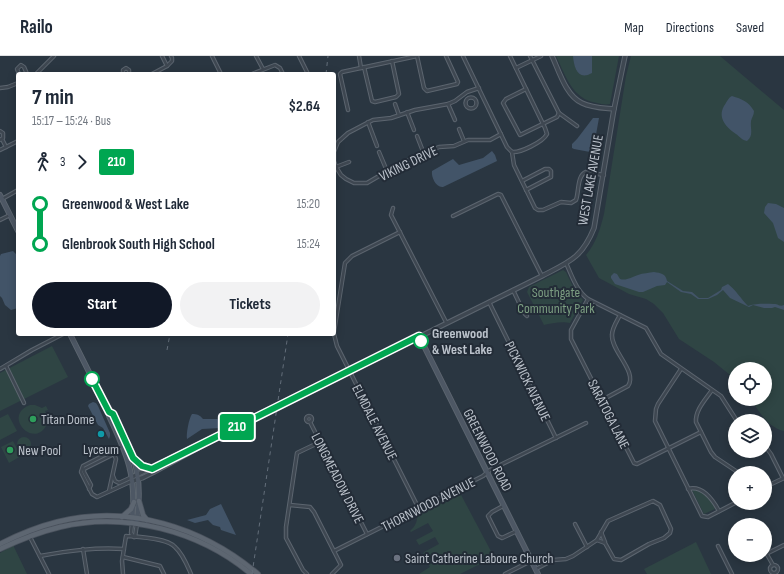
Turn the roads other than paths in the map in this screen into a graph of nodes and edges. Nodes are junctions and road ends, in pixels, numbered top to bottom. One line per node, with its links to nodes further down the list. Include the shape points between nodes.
1 (54, 56): 25 (street)
2 (162, 56): 19 (street)
3 (171, 56): 19 (street, via 172,61)
4 (212, 56): 29 (street)
5 (256, 56): 22 (street)
6 (304, 56): 16 (street)
7 (359, 56): 20 (street)
8 (417, 56): 9 (street, via 424,88 427,91 457,84); 17 (street)
9 (446, 56)
10 (463, 56): 35 (street)
11 (510, 56): 21 (street)
12 (530, 56): 18 (street)
13 (541, 56): 18 (street)
14 (552, 56): 41 (street, via 575,99 583,104)
15 (625, 56): 41 (street, WEST LAKE AVENUE)
16 (300, 57): 32 (street)
17 (392, 61): 20 (street); 20 (street, via 399,94 374,102)
18 (532, 61): 21 (street); 44 (street)
19 (166, 67): 28 (street)
20 (363, 67): 42 (street, via 340,74)
21 (516, 68): 36 (street)
22 (262, 69): 30 (street); 31 (street, via 275,65)
23 (18, 72): 24 (street, via 17,69 22,66)
24 (26, 72)
25 (38, 72)
26 (123, 72): 27 (street, via 126,68)
27 (129, 72)
28 (156, 72)
29 (220, 72)
30 (256, 72)
31 (282, 72)
32 (307, 72)
33 (16, 84): 34 (street)
34 (0, 88)
35 (479, 88): 37 (street); 53 (street)
36 (526, 89): 48 (street); 48 (street, via 503,103 520,135)
37 (467, 92): 38 (street); 40 (street)
38 (469, 97): 38 (street, via 466,105 474,108 477,100)
39 (395, 104): 45 (street)
40 (448, 104): 43 (street); 46 (street)
41 (614, 109): 68 (street, WEST LAKE AVENUE)
42 (348, 110)
43 (407, 112): 45 (street); 51 (street)
44 (559, 113): 48 (street, via 557,117); 49 (street)
45 (399, 115): 47 (street)
46 (455, 120)
47 (368, 122): 58 (street); 60 (street, via 348,133)
48 (543, 123): 63 (street, via 547,133 545,138 519,152)
49 (577, 126)
50 (459, 129): 56 (street)
51 (414, 130)
52 (0, 131): 55 (street, via 4,134)
53 (501, 134): 56 (street, VIKING DRIVE, via 490,140); 63 (street)
54 (417, 136): 64 (street)
55 (1, 140): 59 (street)
56 (464, 141): 64 (street, VIKING DRIVE, via 454,146 439,147)
57 (16, 142): 59 (street)
58 (377, 146)
59 (6, 147): 61 (street)
60 (336, 147)
61 (0, 150)
62 (379, 152): 67 (street)
63 (512, 152): 69 (street, via 514,165)
64 (424, 154): 67 (street, VIKING DRIVE)
65 (349, 162): 66 (street)
66 (336, 167): 67 (street, VIKING DRIVE, via 346,180 360,184 371,182)
67 (387, 171)
68 (604, 174): 70 (street, via 584,173 581,176 576,200 571,203 560,202 543,210 535,208); 79 (street, WEST LAKE AVENUE, via 598,214 589,242)
69 (522, 182): 70 (street); 70 (street, via 545,169 551,171 551,177)
70 (526, 190)
71 (16, 191): 72 (street)
72 (1, 197): 74 (main road)
73 (393, 208): 78 (street, via 392,215)
74 (10, 215): 76 (street); 77 (main road)
75 (453, 216): 80 (street, via 498,194 501,195)
76 (0, 220)
77 (16, 227)
78 (400, 232): 86 (street, ELMDALE AVENUE, via 352,256 345,263); 87 (street)
79 (566, 264): 80 (street, WEST LAKE AVENUE); 82 (street, via 576,286)
80 (542, 276): 81 (street, WEST LAKE AVENUE)
81 (513, 290): 83 (street, WEST LAKE AVENUE); 85 (street)
82 (588, 298): 84 (street); 97 (street, SARATOGA LANE, via 570,334)
83 (489, 302): 87 (street, WEST LAKE AVENUE); 105 (street, PICKWICK AVENUE)
84 (620, 315): 93 (street, via 646,328 661,354); 97 (street, via 612,338 631,382)
85 (527, 316)
86 (336, 320)
87 (446, 322): 91 (street, WEST LAKE AVENUE)
88 (59, 336): 92 (street)
89 (71, 336): 99 (main road)
90 (335, 336): 95 (street, ELMDALE AVENUE)
91 (419, 336): 95 (street, WEST LAKE AVENUE); 113 (main road, GREENWOOD ROAD)
92 (6, 366): 94 (street); 98 (street)
93 (681, 369): 96 (street); 108 (street, via 658,404 655,414 655,421)
94 (0, 370)
95 (350, 371): 103 (street, WEST LAKE AVENUE); 126 (street, ELMDALE AVENUE)
96 (712, 390): 100 (street, via 724,399); 104 (street, via 697,413 696,422)
97 (602, 400): 108 (street, SARATOGA LANE, via 634,463 637,464)
98 (24, 403)
99 (109, 412): 107 (main road); 110 (main road, via 113,414)
100 (733, 414)
101 (310, 422): 106 (street, LONGMEADOW DRIVE)
102 (586, 423): 105 (street, THORNWOOD AVENUE)
103 (233, 429): 112 (street, WEST LAKE AVENUE); 115 (street, WEST LAKE AVENUE, via 154,472)
104 (701, 432): 108 (street, SARATOGA LANE); 111 (street, via 715,457)
105 (556, 438): 113 (street, THORNWOOD AVENUE)
106 (320, 442): 123 (street, via 297,453); 135 (street, LONGMEADOW DRIVE)
107 (123, 446): 117 (main road); 120 (street, via 81,467)
108 (668, 449): 119 (street)
109 (772, 456): 116 (street)
110 (133, 458): 112 (main road, via 142,466); 115 (main road)
111 (728, 466)
112 (152, 469): 115 (street, WEST LAKE AVENUE)
113 (487, 473): 124 (main road, GREENWOOD ROAD); 126 (street, THORNWOOD AVENUE)
114 (112, 476): 117 (street, via 119,483); 120 (street, via 116,459 114,454 84,469 91,485); 121 (street)
115 (138, 477): 117 (street, WEST LAKE AVENUE); 122 (main road)
116 (784, 478): 118 (street)
117 (132, 479): 121 (street, WEST LAKE AVENUE); 122 (main road)
118 (772, 484)
119 (688, 488): 127 (street, via 697,488 706,494); 127 (street, via 702,516)
120 (90, 489): 121 (street, WEST LAKE AVENUE, via 97,497)
121 (108, 492)
122 (136, 502): 128 (main road); 129 (main road); 130 (main road)
123 (290, 505): 147 (street, via 310,507); 161 (street, via 286,538)
124 (504, 506): 132 (main road, GREENWOOD ROAD); 132 (street, via 489,514 488,519 499,538)
125 (728, 506): 127 (street)
126 (419, 509): 135 (street, THORNWOOD AVENUE)
127 (719, 511)
128 (122, 517): 130 (main road); 134 (main road, via 103,515 57,522)
129 (147, 520): 130 (main road); 160 (main road, via 167,524 206,539 244,562)
130 (135, 521): 134 (main road, via 74,524); 136 (street); 136 (street, via 131,533); 159 (main road, via 194,540 221,552)
131 (575, 524): 142 (street)
132 (517, 531): 150 (main road, GREENWOOD ROAD)
133 (601, 532): 137 (street); 138 (street); 138 (street, via 608,521 653,502 660,505 671,529 664,538 621,560 614,559)
134 (28, 534): 139 (main road); 143 (main road); 148 (street)
135 (367, 534): 147 (street, THORNWOOD AVENUE)
136 (135, 537): 145 (street, via 126,536); 158 (street, via 174,545)
137 (597, 540): 138 (street); 142 (street)
138 (605, 543)
139 (0, 544)
140 (784, 545): 146 (street)
141 (718, 546): 165 (street)
142 (587, 547): 153 (street, via 573,556 553,560)
143 (0, 549)
144 (83, 549): 145 (street); 148 (street); 155 (street)
145 (124, 549): 149 (street)
146 (772, 550)
147 (334, 551): 162 (street, via 341,565)
148 (40, 556): 154 (street)
149 (123, 557): 156 (street); 157 (street, via 160,566)
150 (532, 561): 153 (main road, GREENWOOD ROAD); 163 (street)
151 (771, 562): 152 (street)
152 (772, 565)
153 (536, 569): 164 (main road, GREENWOOD ROAD)
154 (49, 574)
155 (87, 574)
156 (123, 574)
157 (164, 574)
158 (192, 574)
159 (251, 574)
160 (258, 574)
161 (307, 574)
162 (332, 574)
163 (505, 574)
164 (538, 574)
165 (732, 574)

